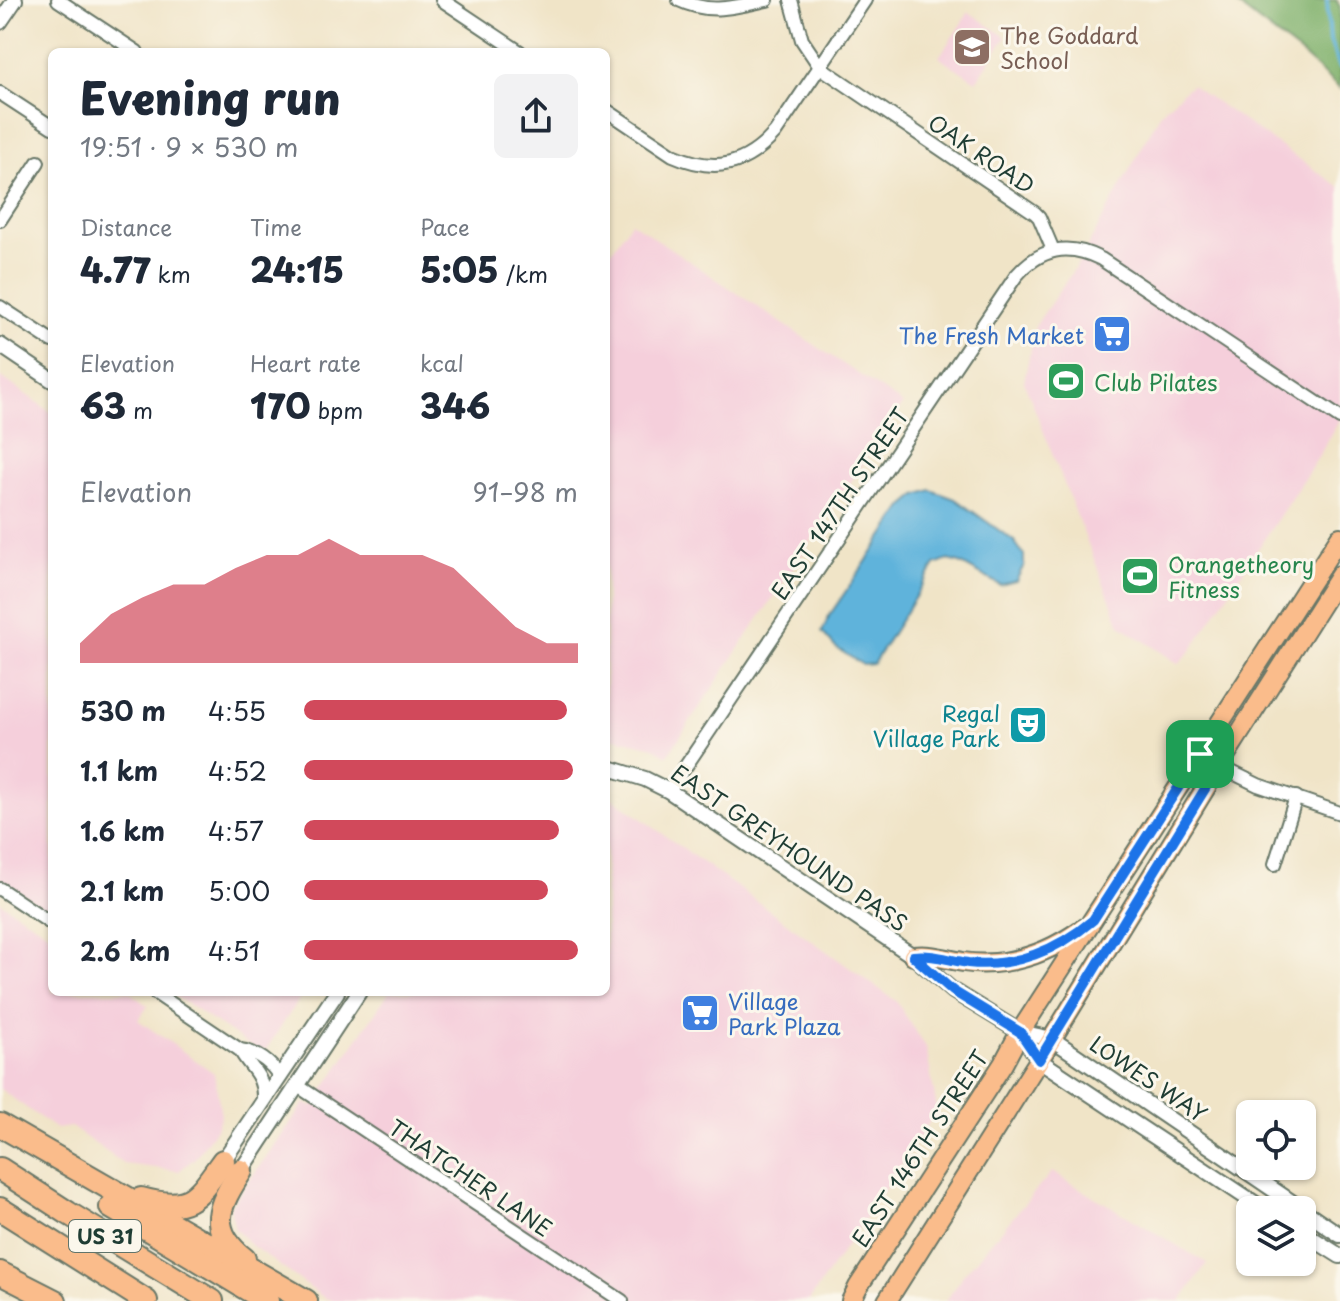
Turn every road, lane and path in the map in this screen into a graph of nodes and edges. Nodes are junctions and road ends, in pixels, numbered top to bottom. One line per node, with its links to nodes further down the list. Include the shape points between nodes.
1 (15, 0): 8 (street)
2 (58, 0): 9 (street)
3 (442, 0): 10 (street)
4 (679, 0): 5 (street, via 712,9)
5 (767, 0)
6 (791, 0): 11 (street, via 802,40)
7 (865, 0): 11 (street)
8 (0, 22)
9 (131, 48)
10 (514, 48)
11 (820, 67): 13 (street, via 763,146 724,165 673,155); 17 (street, OAK ROAD, via 1035,213)
12 (0, 93): 14 (street)
13 (610, 113)
14 (48, 124)
15 (38, 162): 16 (street)
16 (0, 220)
17 (1053, 250): 22 (street, via 1089,252 1101,259); 28 (street, EAST 147TH STREET, via 1031,260 1016,276)
18 (0, 307): 19 (street)
19 (48, 338)
20 (0, 345): 21 (street)
21 (48, 377)
22 (1340, 418)
23 (1340, 537): 25 (main road, EAST 146TH STREET)
24 (1340, 575): 26 (main road)
25 (1200, 754): 26 (street); 33 (main road, EAST 146TH STREET)
26 (1219, 766): 29 (street); 40 (main road)
27 (610, 768): 28 (street, EAST GREYHOUND PASS)
28 (669, 791): 35 (street, EAST GREYHOUND PASS)
29 (1296, 797): 30 (street); 31 (street)
30 (1340, 813)
31 (1275, 864)
32 (0, 889): 34 (street)
33 (1093, 920): 35 (main road, via 1054,947 1005,962); 39 (main road, EAST 146TH STREET)
34 (48, 921)
35 (913, 956): 39 (street, EAST GREYHOUND PASS, via 953,991)
36 (160, 996): 41 (street)
37 (334, 996): 43 (street)
38 (356, 996): 44 (street)
39 (1020, 1032): 40 (street, LOWES WAY); 42 (street, LOWES WAY); 65 (main road, EAST 146TH STREET)
40 (1052, 1039): 42 (main road); 54 (street, LOWES WAY)
41 (240, 1050): 43 (street, via 251,1051); 45 (street, via 259,1075)
42 (1039, 1060): 51 (street, LOWES WAY); 66 (main road)
43 (280, 1077): 45 (street)
44 (298, 1086): 48 (street); 64 (street, THATCHER LANE)
45 (263, 1099): 48 (street)
46 (0, 1125): 50 (highway)
47 (0, 1137): 62 (highway)
48 (232, 1166): 50 (highway, via 181,1204); 63 (highway, via 220,1211 225,1240 245,1260)
49 (0, 1169): 61 (highway, US 31)
50 (119, 1195): 63 (highway)
51 (1244, 1196)
52 (0, 1209): 60 (highway, US 31)
53 (0, 1224): 60 (highway)
54 (1340, 1235)
55 (1316, 1241): 56 (street)
56 (1340, 1256)
57 (0, 1274): 58 (highway); 59 (highway)
58 (37, 1301)
59 (55, 1301)
60 (143, 1301)
61 (212, 1301)
62 (267, 1301)
63 (307, 1301)
64 (622, 1301)
65 (851, 1301)
66 (887, 1301)

